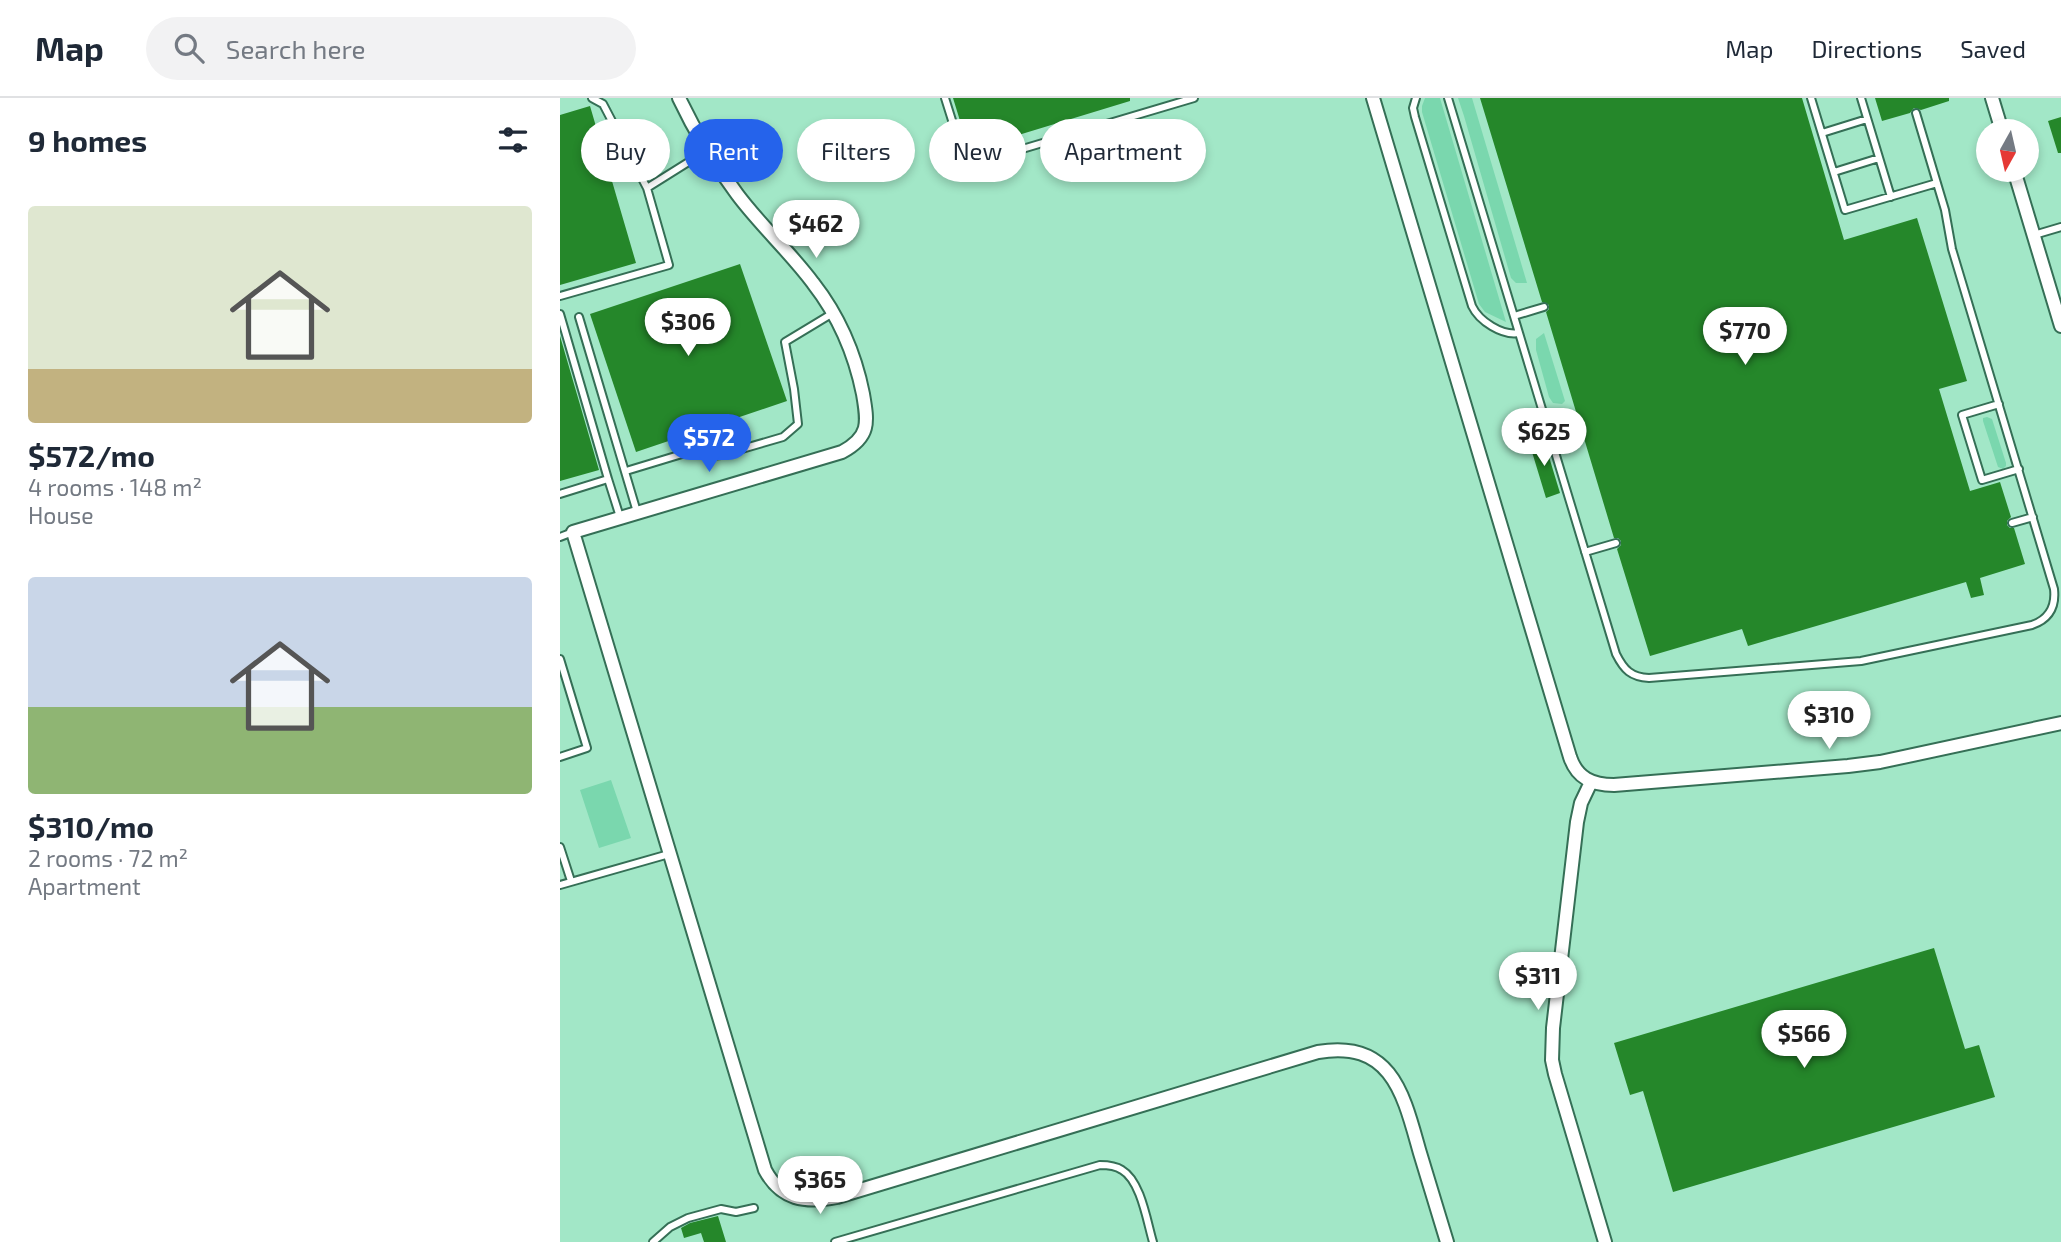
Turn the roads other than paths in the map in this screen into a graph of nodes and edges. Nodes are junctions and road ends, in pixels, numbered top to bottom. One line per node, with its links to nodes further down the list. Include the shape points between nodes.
1 (592, 98): 22 (lane, via 603,104)
2 (679, 98): 12 (street)
3 (945, 98): 4 (lane, via 961,149 976,159)
4 (1194, 98)
5 (1373, 98): 50 (street, via 1570,757 1578,773)
6 (1416, 98): 33 (lane, via 1415,117 1474,310 1492,326)
7 (1448, 98): 30 (lane)
8 (1811, 98): 15 (lane)
9 (1861, 98): 13 (lane)
10 (1992, 98): 14 (street)
11 (1916, 113): 21 (lane)
12 (690, 119)
13 (1867, 119): 15 (lane); 16 (lane)
14 (1998, 119)
15 (1822, 133): 18 (lane)
16 (1879, 158): 18 (lane); 23 (lane)
17 (684, 165): 22 (lane)
18 (1833, 172): 23 (lane, via 1845,211)
19 (729, 182): 28 (street, via 813,282)
20 (2018, 182): 25 (street)
21 (1937, 183): 23 (lane); 34 (lane)
22 (647, 188): 26 (lane, via 669,265)
23 (1891, 197)
24 (2061, 227): 25 (lane)
25 (2034, 235): 32 (street)
26 (560, 296)
27 (1544, 307): 30 (lane)
28 (833, 313): 36 (lane, via 785,342 798,424 783,437 721,455 692,451); 39 (street, via 861,385 866,424 860,441 828,458)
29 (560, 314): 37 (lane)
30 (1514, 316): 33 (lane)
31 (579, 317): 36 (lane)
32 (2061, 327)
33 (1519, 333): 46 (lane)
34 (1999, 404): 35 (lane); 35 (lane, via 1962,415 1982,480)
35 (2019, 469): 41 (lane)
36 (626, 471): 39 (lane)
37 (608, 479): 38 (lane); 40 (lane)
38 (560, 494)
39 (637, 512): 40 (street)
40 (620, 517): 43 (street)
41 (2033, 517): 42 (lane); 46 (lane, via 2055,596 2050,612 2037,623 1861,661 1649,678 1630,674 1616,654)
42 (2012, 523)
43 (573, 533): 44 (lane); 52 (street)
44 (560, 537)
45 (1616, 543): 46 (lane)
46 (1585, 552)
47 (560, 659): 49 (lane, via 587,748)
48 (2061, 723): 50 (street, via 1858,765 1614,785)
49 (560, 757)
50 (1591, 782): 60 (street, via 1577,822 1552,1060)
51 (560, 847): 53 (lane)
52 (671, 853): 53 (lane); 59 (street, via 765,1170 780,1190 806,1200 837,1197 1318,1052 1341,1050 1373,1060 1397,1083)
53 (571, 881): 54 (lane)
54 (560, 885)
55 (754, 1208): 56 (lane, via 721,1209 688,1219)
56 (653, 1242)
57 (835, 1242): 58 (lane, via 1100,1165 1124,1170 1133,1180)
58 (1153, 1242)
59 (1447, 1242)
60 (1605, 1242)

